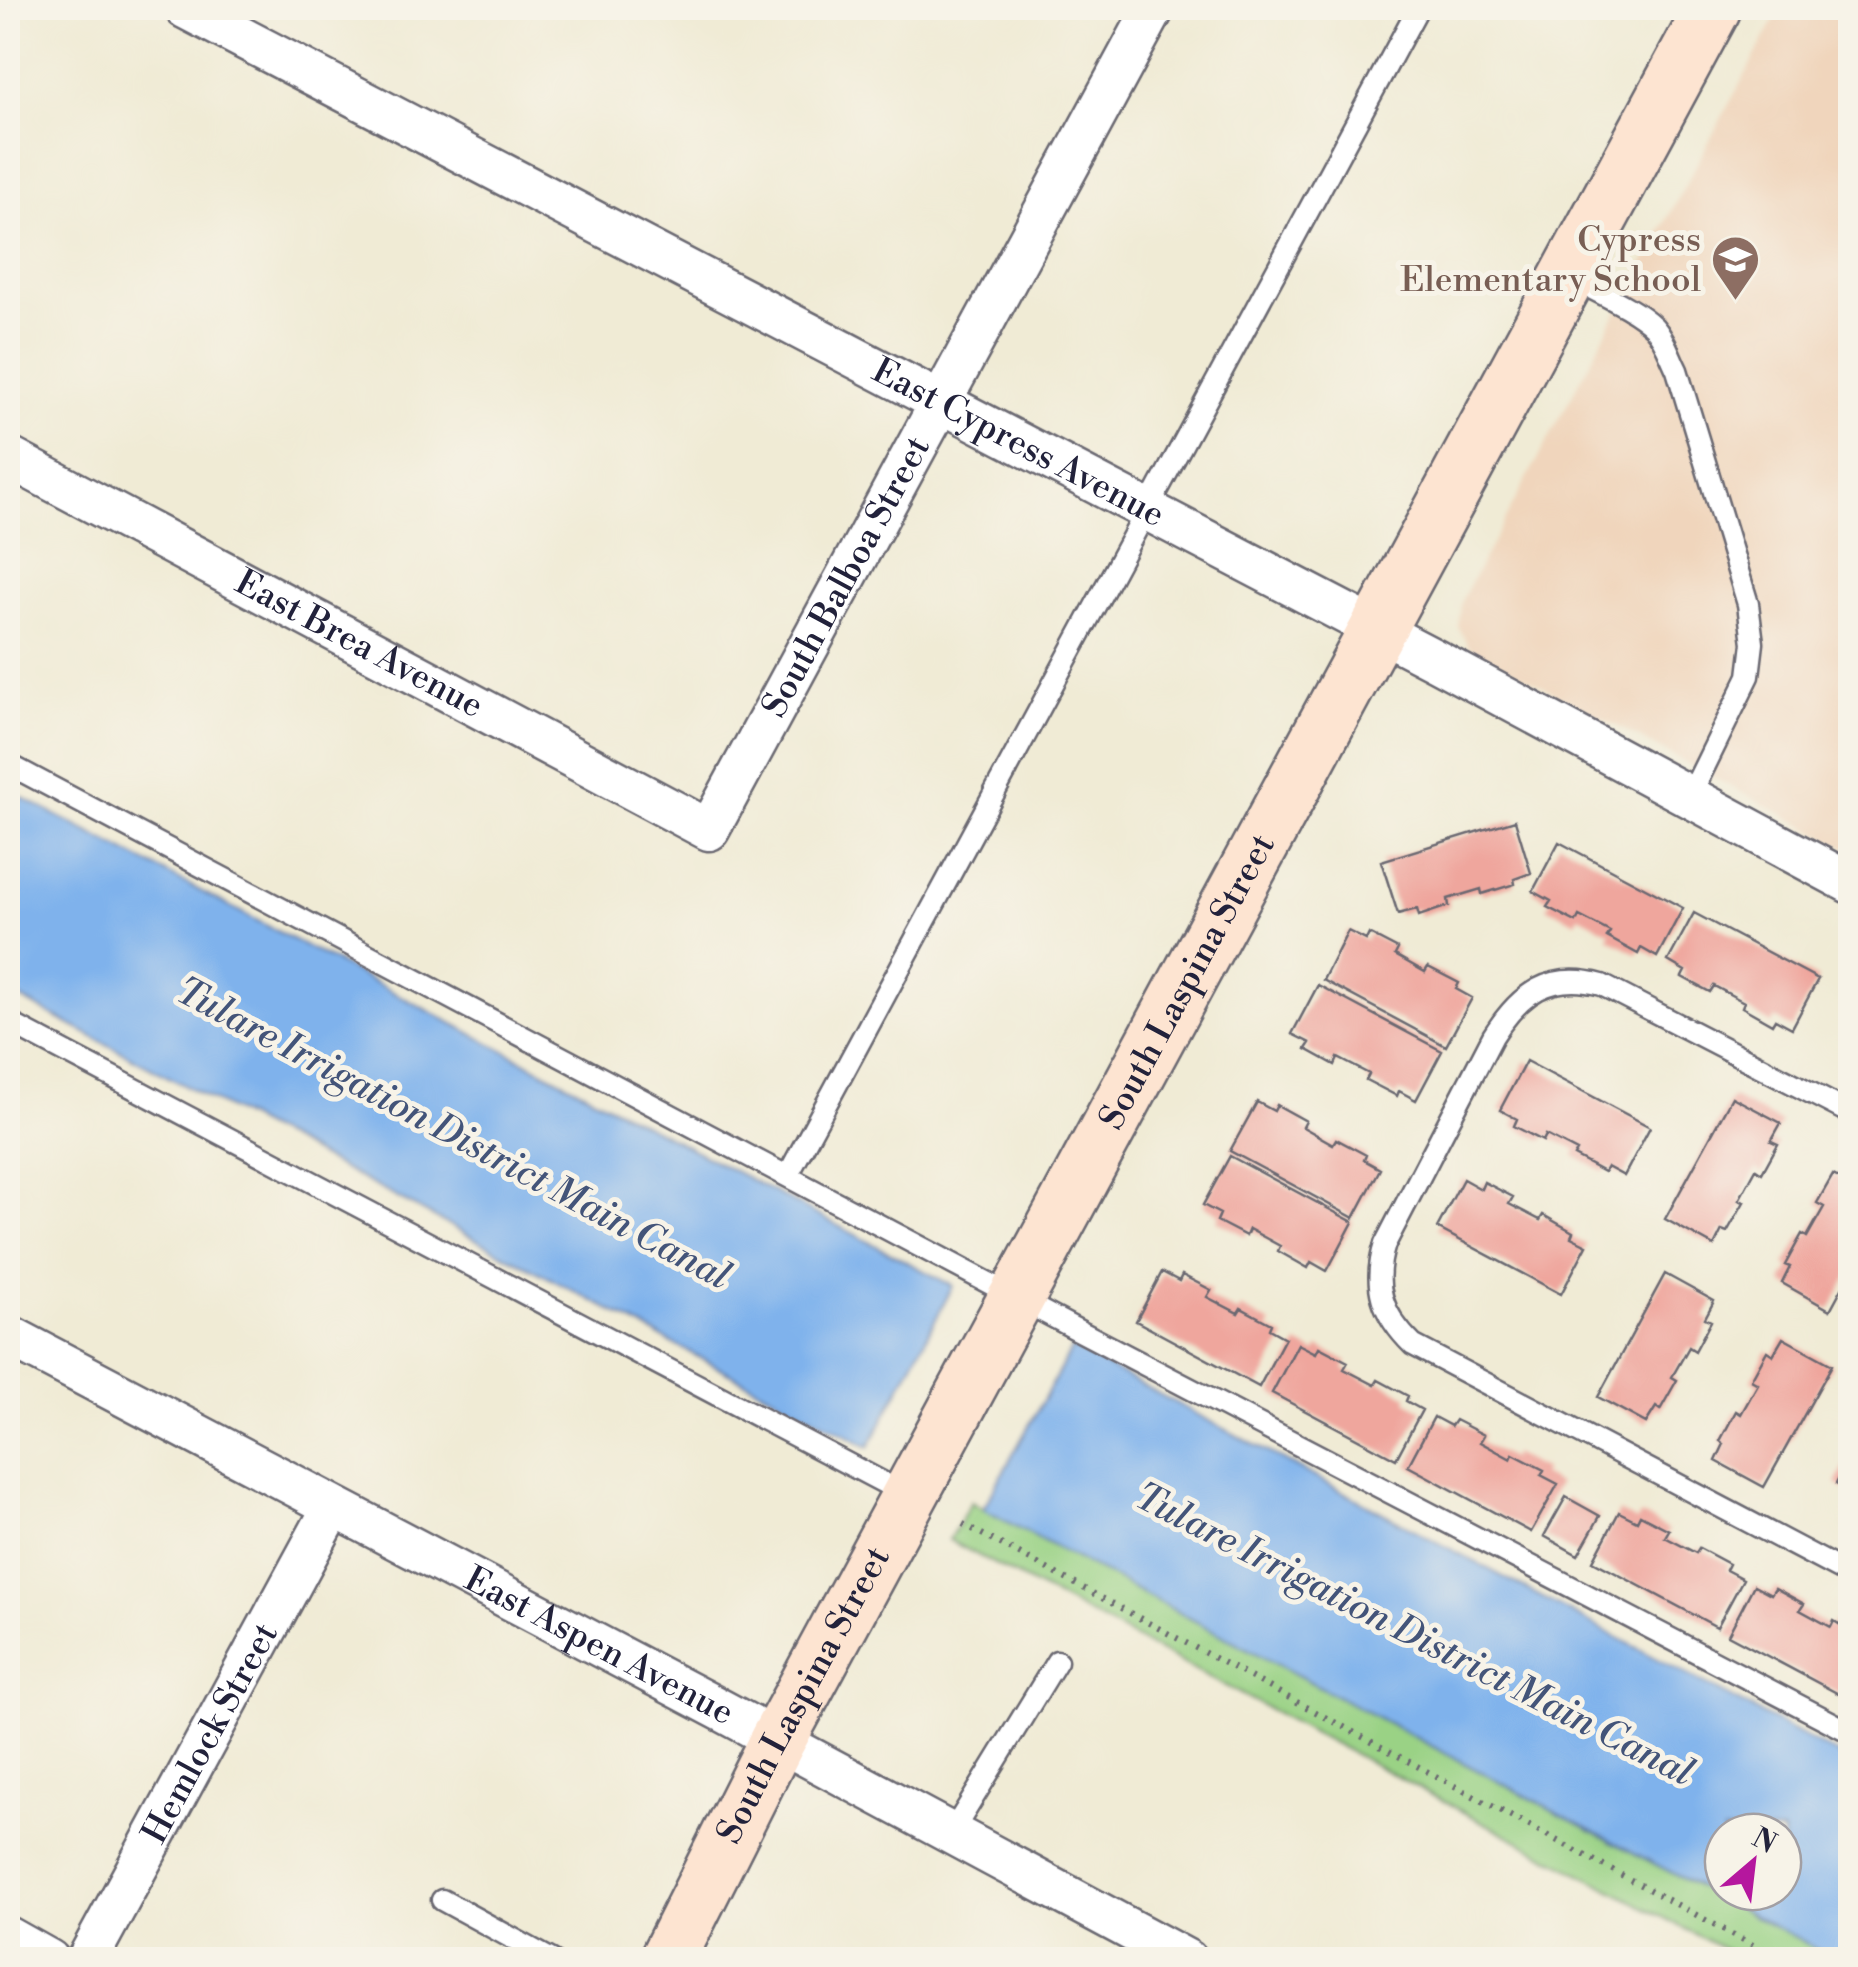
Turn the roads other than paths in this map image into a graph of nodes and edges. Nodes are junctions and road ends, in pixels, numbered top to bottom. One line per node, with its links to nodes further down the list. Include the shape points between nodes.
1 (186, 8): 6 (street, East Cypress Avenue)
2 (1154, 8): 6 (street, South Balboa Street)
3 (1418, 8): 8 (lane)
4 (1713, 8): 5 (street, South Laspina Street)
5 (1568, 276): 9 (street, South Laspina Street); 11 (lane, via 1639,316 1663,340 1748,604 1749,676)
6 (940, 402): 8 (street, East Cypress Avenue); 12 (street, South Balboa Street)
7 (8, 457): 12 (street, East Brea Avenue)
8 (1146, 510): 9 (street, East Cypress Avenue); 16 (lane)
9 (1378, 631): 11 (street, East Cypress Avenue); 17 (street, South Laspina Street)
10 (8, 764): 16 (lane)
11 (1690, 796): 13 (street, East Cypress Avenue)
12 (709, 830)
13 (1850, 883)
14 (8, 1022): 19 (lane)
15 (1846, 1105): 21 (lane, via 1602,985 1552,982 1513,1007 1493,1036 1385,1244 1378,1278 1385,1312 1412,1345)
16 (788, 1175): 17 (lane)
17 (1016, 1297): 19 (street, South Laspina Street); 23 (lane)
18 (8, 1335): 20 (street, East Aspen Avenue)
19 (909, 1496): 24 (street, South Laspina Street)
20 (333, 1507): 24 (street, East Aspen Avenue); 29 (street, Hemlock Street)
21 (1850, 1575)
22 (1057, 1661): 25 (lane)
23 (1850, 1732)
24 (777, 1741): 25 (street, East Aspen Avenue); 31 (street, South Laspina Street)
25 (952, 1834): 32 (street, East Aspen Avenue)
26 (442, 1900): 30 (lane)
27 (8, 1937): 28 (street)
28 (49, 1960)
29 (87, 1960)
30 (552, 1960)
31 (667, 1960)
32 (1187, 1960)

